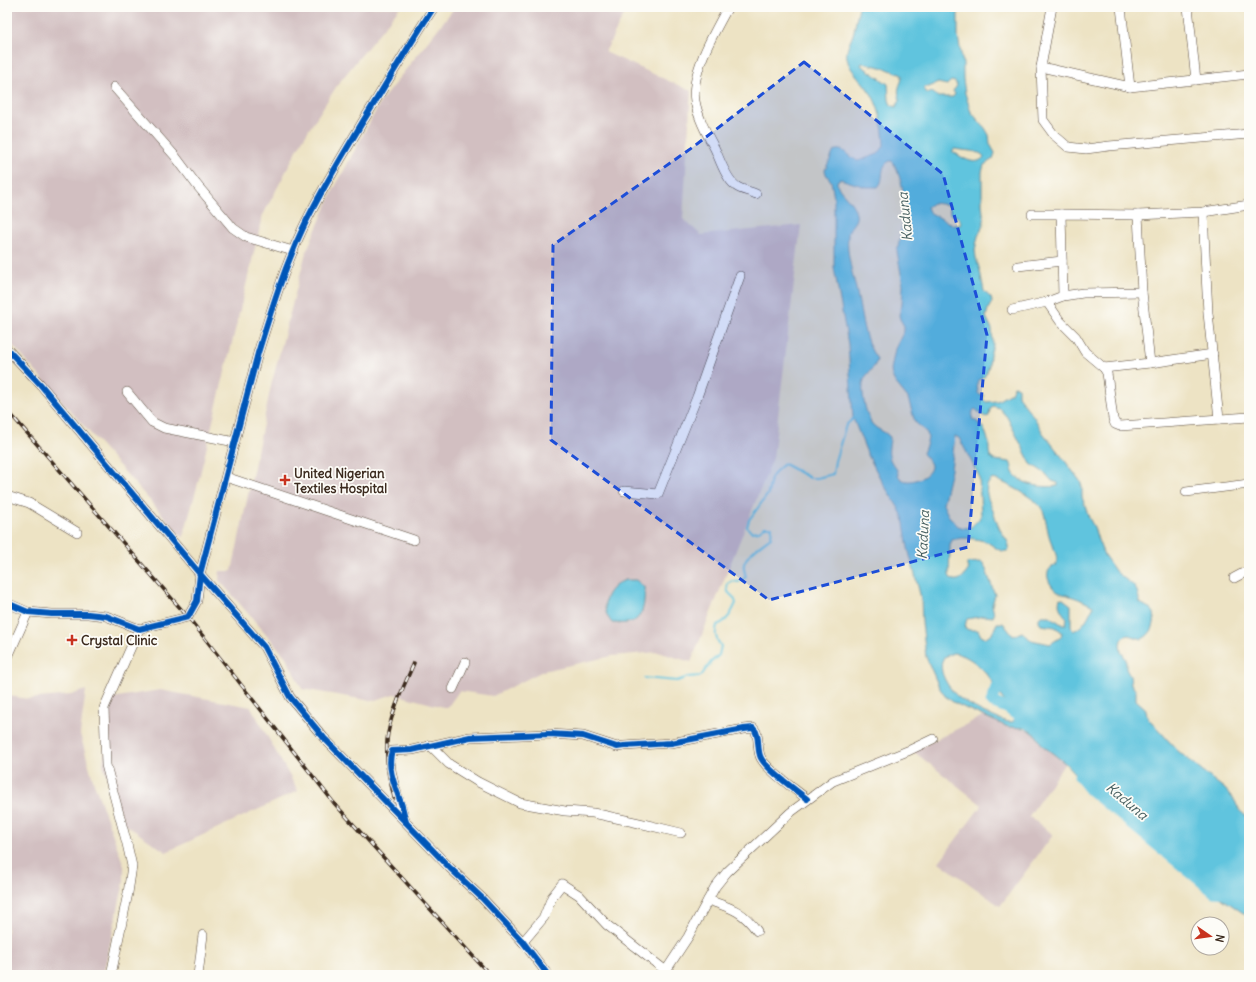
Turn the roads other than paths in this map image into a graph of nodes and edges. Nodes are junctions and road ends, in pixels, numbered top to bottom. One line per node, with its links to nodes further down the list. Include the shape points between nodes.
1 (434, 7): 18 (street, via 343,155)
2 (728, 7): 12 (street, via 699,67 694,100 726,173 736,186)
3 (1052, 7): 6 (street)
4 (1121, 7): 10 (street)
5 (1188, 7): 8 (street)
6 (1041, 67): 10 (street); 11 (street, via 1043,120 1054,136 1068,147 1086,149)
7 (1249, 74): 8 (street)
8 (1196, 80): 10 (street)
9 (114, 87): 18 (street, via 175,156 233,228 246,237)
10 (1130, 87)
11 (1249, 134)
12 (756, 194)
13 (1249, 205): 14 (street)
14 (1203, 212): 17 (street); 27 (street)
15 (1032, 214): 16 (street)
16 (1061, 214): 17 (street); 19 (street)
17 (1138, 215): 22 (street)
18 (293, 251): 33 (street, via 258,353)
19 (1062, 261): 20 (street); 23 (street)
20 (1018, 266)
21 (740, 276): 36 (street, via 697,397 658,494)
22 (1142, 292): 23 (street, via 1091,292); 28 (street)
23 (1063, 296): 24 (street)
24 (1047, 302): 25 (street); 29 (street, via 1085,352)
25 (1012, 310)
26 (7, 349): 42 (street, via 40,384)
27 (1212, 354): 28 (street); 32 (street)
28 (1150, 363): 29 (street)
29 (1104, 368): 32 (street, via 1115,424 1120,426)
30 (127, 392): 33 (street, via 152,422 164,428)
31 (1249, 417): 32 (street)
32 (1219, 419)
33 (235, 442): 34 (street)
34 (226, 477): 40 (street); 42 (street)
35 (1249, 484): 37 (street)
36 (624, 490)
37 (1186, 492)
38 (7, 496): 39 (street, via 29,504)
39 (77, 532)
40 (414, 540)
41 (1249, 570): 43 (street)
42 (200, 574): 46 (street, via 196,602 188,617); 55 (street, via 264,647 290,697 324,738)
43 (1234, 578)
44 (7, 603): 45 (street)
45 (28, 612): 46 (street, via 106,616); 47 (street)
46 (139, 629): 62 (street, via 104,708 106,765 132,866)
47 (7, 659)
48 (464, 662): 51 (street)
49 (7, 678): 50 (street)
50 (7, 682)
51 (453, 688)
52 (933, 739): 54 (street, via 833,781)
53 (430, 745): 54 (street, via 470,737 549,734 583,736 617,747 671,743 753,728 761,760); 55 (street, via 412,750 392,751 390,756 396,790); 56 (street, via 449,764 520,803 593,813)
54 (807, 799): 57 (street, via 727,872)
55 (406, 822): 60 (street)
56 (681, 833)
57 (708, 900): 58 (street, via 734,909 748,918); 61 (street)
58 (757, 931)
59 (203, 935): 63 (street)
60 (523, 942): 61 (street, via 544,917 552,897 562,884 579,896 607,925); 64 (street)
61 (664, 973)
62 (111, 975)
63 (198, 975)
64 (548, 975)

